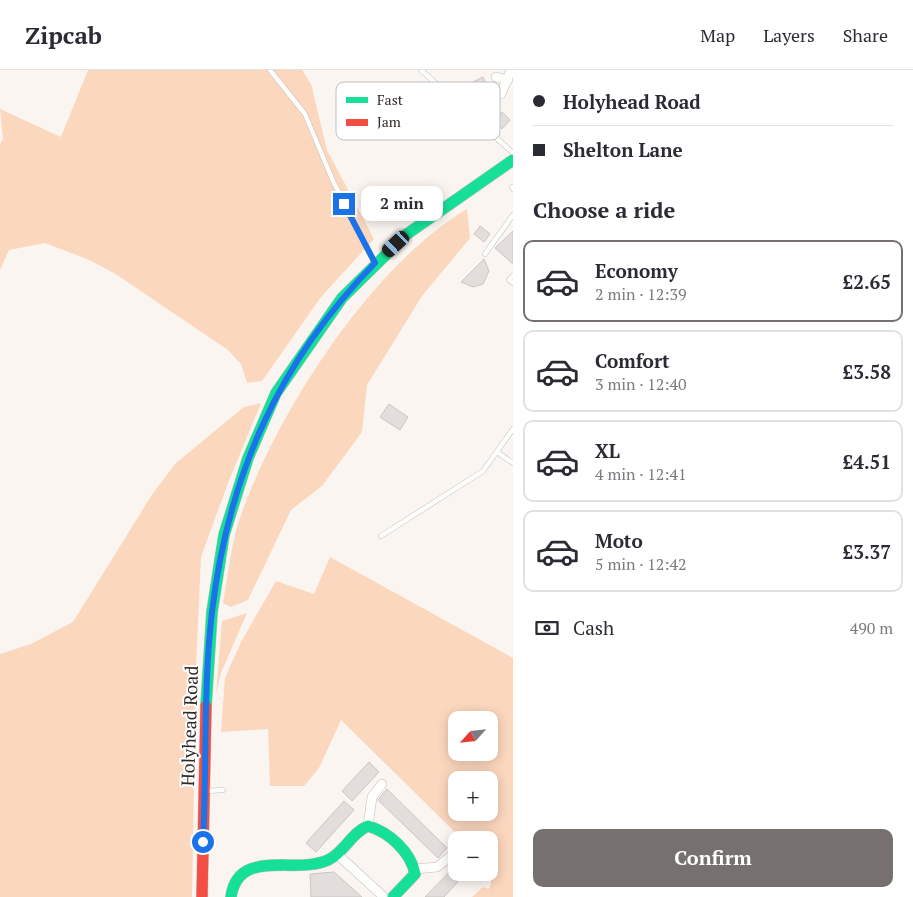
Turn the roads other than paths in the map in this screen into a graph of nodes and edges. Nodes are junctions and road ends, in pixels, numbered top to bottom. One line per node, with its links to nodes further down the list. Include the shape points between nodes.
1 (270, 70): 13 (lane, via 305,114 333,181)
2 (421, 70): 6 (lane)
3 (511, 70): 5 (street)
4 (496, 77): 5 (street)
5 (508, 80): 7 (street)
6 (434, 82)
7 (501, 94)
8 (499, 140): 9 (lane)
9 (513, 153)
10 (513, 160): 13 (main road, Holyhead Road, via 407,234)
11 (513, 215): 12 (lane)
12 (485, 254)
13 (375, 263): 22 (main road, Holyhead Road, via 342,298 276,393 248,458 224,535 212,612)
14 (513, 276): 15 (lane, via 510,280)
15 (513, 283)
16 (513, 429): 17 (lane)
17 (497, 452): 18 (lane); 19 (lane, via 483,471)
18 (513, 463)
19 (381, 536)
20 (382, 784): 23 (street, via 372,797)
21 (223, 790): 22 (lane)
22 (204, 791): 27 (main road, Holyhead Road)
23 (368, 826): 24 (main road, via 360,830); 26 (main road, via 380,830 413,860)
24 (338, 855): 28 (main road, via 314,864 245,869 233,881); 29 (street)
25 (448, 858): 26 (street, via 437,867)
26 (415, 869): 30 (main road, via 411,880)
27 (202, 897)
28 (231, 897)
29 (384, 897)
30 (393, 897)

